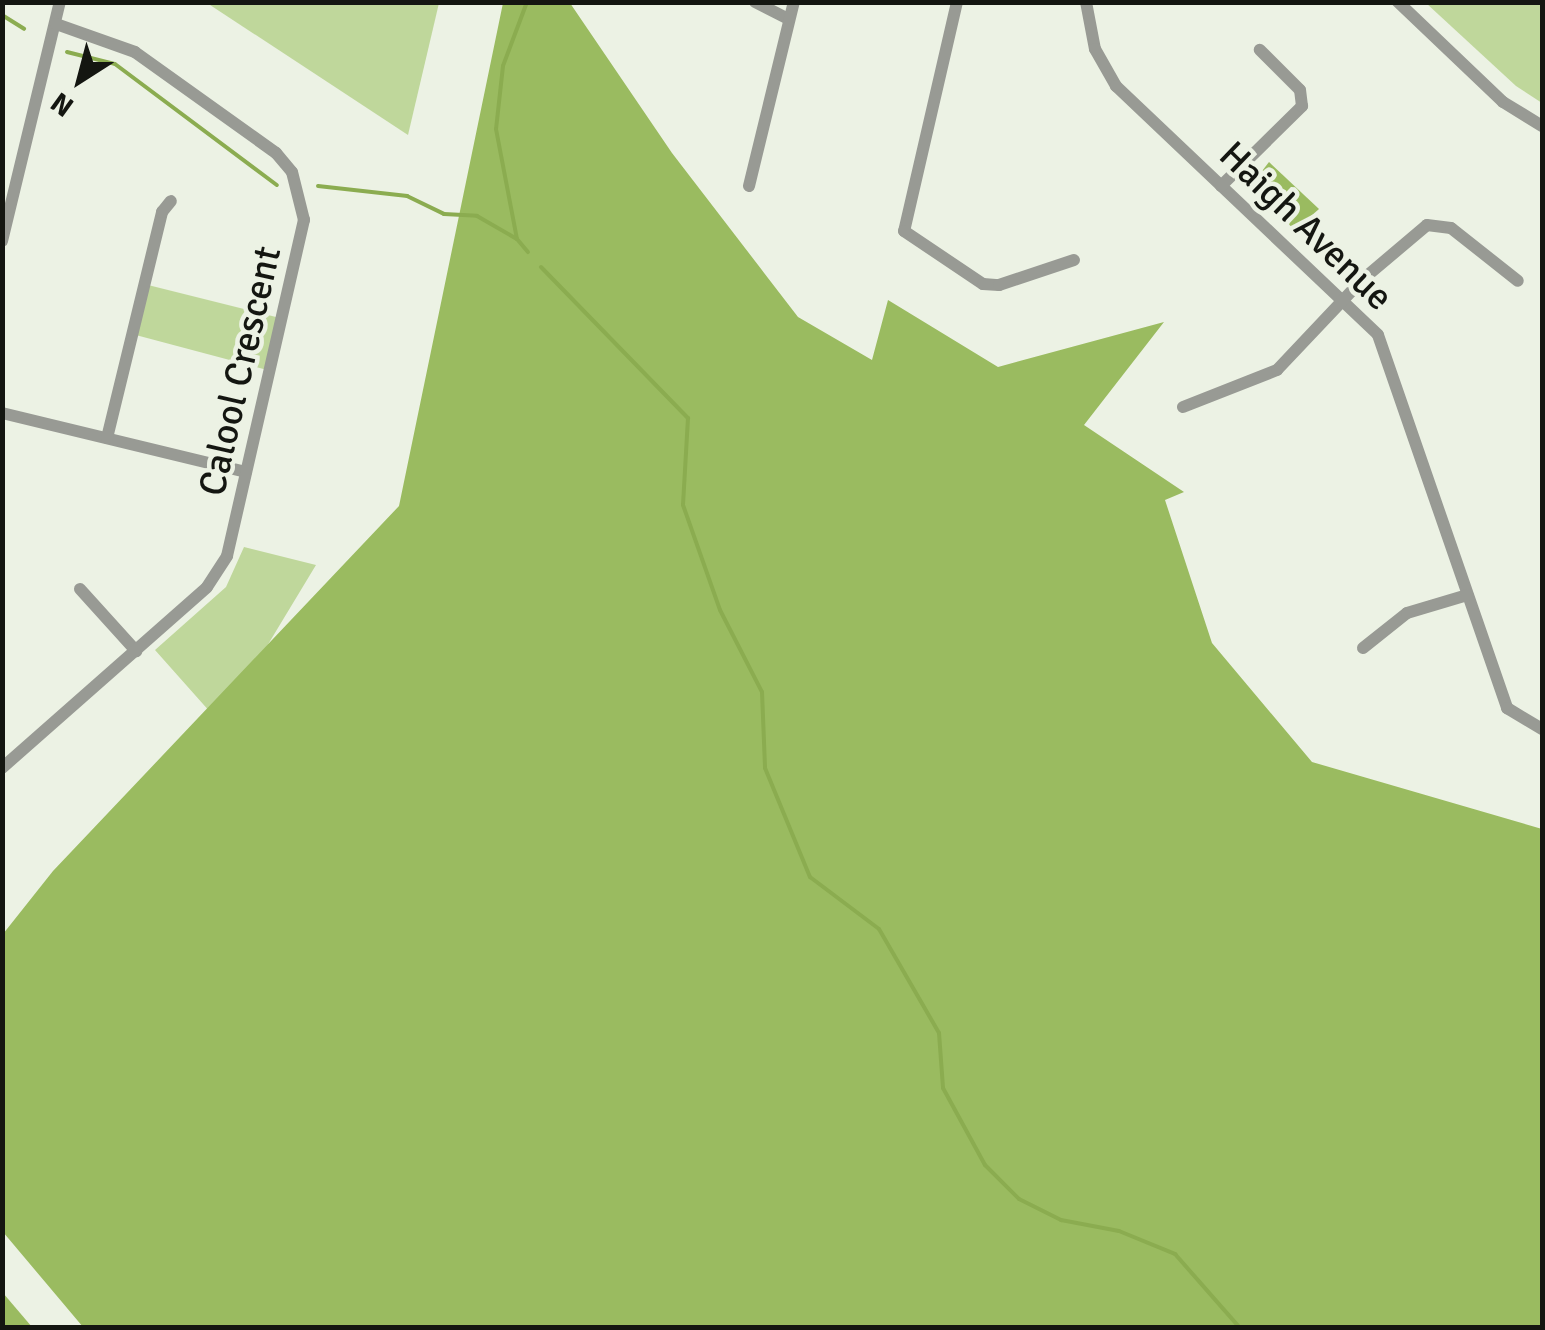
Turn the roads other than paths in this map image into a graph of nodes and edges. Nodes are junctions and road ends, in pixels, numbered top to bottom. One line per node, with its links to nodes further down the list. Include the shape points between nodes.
1 (60, 2): 8 (street)
2 (756, 2): 7 (street)
3 (794, 2): 7 (street)
4 (957, 2): 15 (street, via 904,231 983,284)
5 (1086, 2): 12 (street, Haigh Avenue, via 1105,72)
6 (1398, 2): 10 (street, via 1504,102)
7 (789, 20): 11 (street)
8 (56, 24): 14 (street); 21 (street, Calool Crescent, via 135,52 276,153 292,172 301,196 301,244)
9 (1260, 50): 12 (street, via 1300,90 1302,106)
10 (1542, 126)
11 (749, 186)
12 (1221, 186): 17 (street, Haigh Avenue)
13 (171, 201): 20 (street, via 162,212)
14 (2, 241)
15 (1074, 260)
16 (1518, 282): 17 (street, via 1438,224 1427,226)
17 (1342, 302): 18 (street, via 1277,370); 23 (street, Haigh Avenue, via 1386,348)
18 (1183, 407)
19 (2, 413): 20 (street)
20 (106, 438): 21 (street)
21 (246, 472): 25 (street, Calool Crescent, via 227,556 207,588)
22 (80, 589): 25 (street)
23 (1467, 595): 24 (street, via 1407,613); 26 (street, Haigh Avenue, via 1507,708)
24 (1363, 648)
25 (136, 650): 27 (street, Calool Crescent)
26 (1542, 729)
27 (2, 768)

